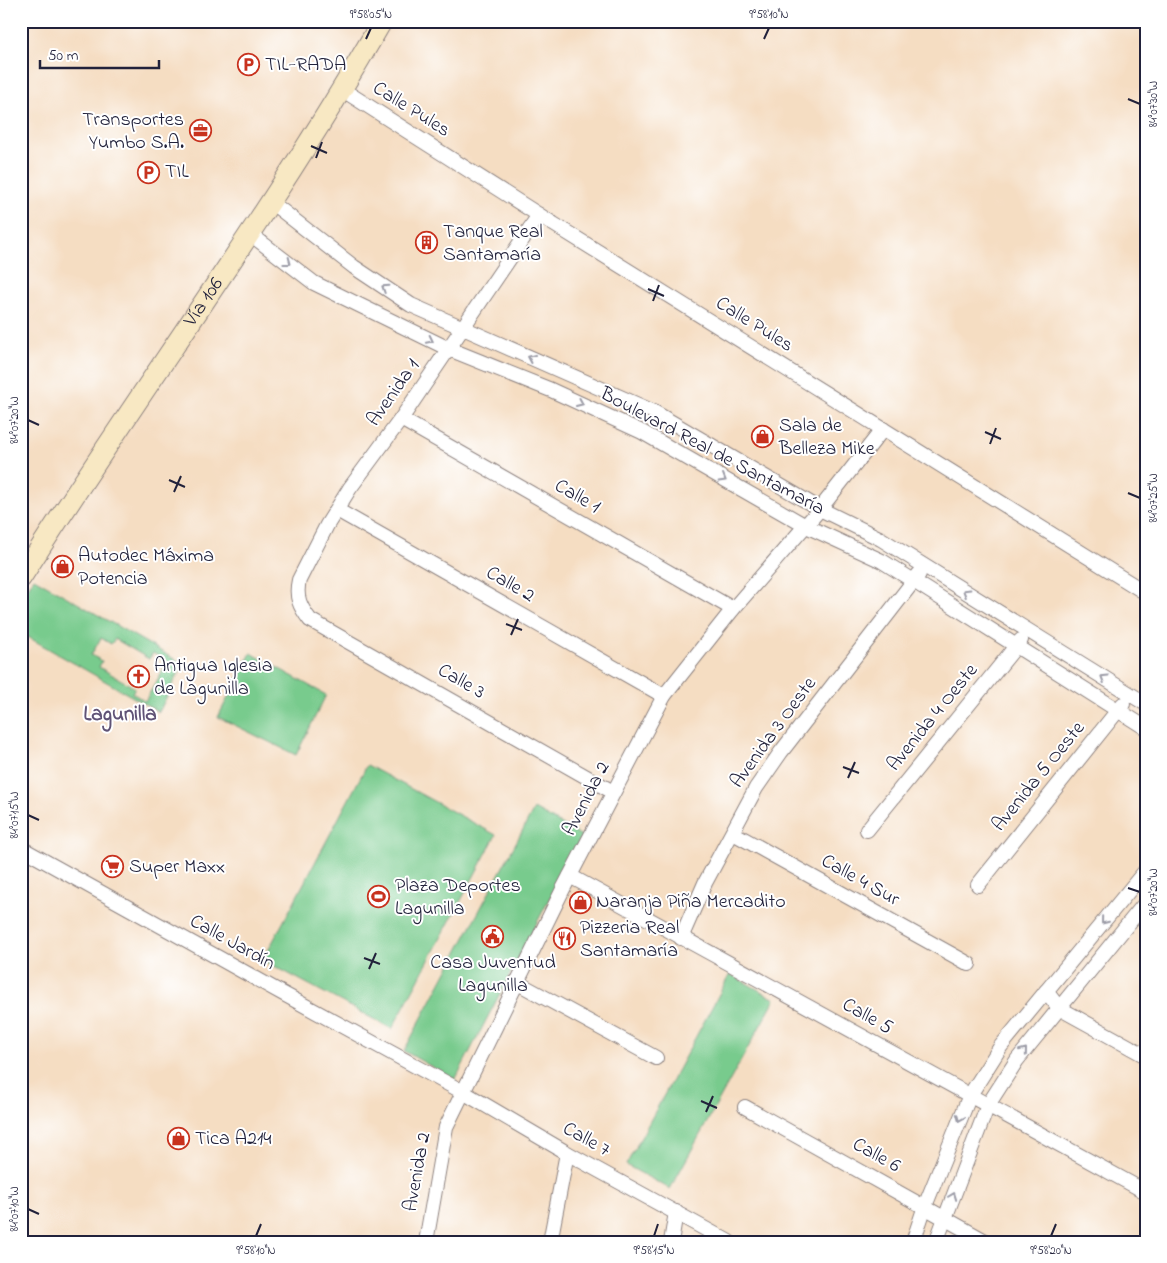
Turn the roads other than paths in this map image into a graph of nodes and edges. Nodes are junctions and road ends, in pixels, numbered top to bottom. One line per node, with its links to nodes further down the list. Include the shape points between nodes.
1 (382, 21): 2 (main road, Vía 106)
2 (343, 90): 3 (main road, Vía 106); 4 (street, Calle Pules)
3 (271, 202): 5 (main road, Vía 106); 6 (street, Boulevard Real de Santamaría, one-way to 3, via 411,305 354,267)
4 (539, 215): 6 (street, Avenida 1); 9 (street, Calle Pules)
5 (249, 233): 7 (street, Boulevard Real de Santamaría, one-way to 7, via 314,283); 13 (main road, Vía 106)
6 (463, 329): 7 (street, Avenida 1); 10 (street, Boulevard Real de Santamaría, one-way to 6, via 654,412)
7 (449, 349): 8 (street, Avenida 1); 12 (street, Boulevard Real de Santamaría, one-way to 12, via 551,390 642,432)
8 (401, 419): 11 (street, Avenida 1); 18 (street, Calle 1)
9 (883, 429): 10 (street, Avenida 2); 16 (street, Calle Pules)
10 (820, 509): 12 (street, Avenida 2); 14 (street, Boulevard Real de Santamaría, via 881,539)
11 (337, 510): 17 (street, Avenida 1, via 299,580); 22 (street, Calle 2)
12 (804, 526): 15 (street, Boulevard Real de Santamaría, via 882,561); 18 (street, Avenida 2)
13 (24, 566)
14 (925, 567): 15 (street, Avenida 3 Oeste); 19 (street, Boulevard Real de Santamaría, one-way to 14)
15 (914, 581): 20 (street, Boulevard Real de Santamaría); 28 (street, Avenida 3 Oeste, via 781,752 756,788)
16 (1146, 593)
17 (298, 600): 26 (street, Calle 3, via 310,620)
18 (733, 609): 22 (street, Avenida 2)
19 (1028, 630): 20 (street, Avenida 4 Oeste); 21 (street, Boulevard Real de Santamaría, one-way to 19)
20 (1016, 647): 24 (street, Boulevard Real de Santamaría); 27 (street, Avenida 4 Oeste)
21 (1131, 695): 23 (street, Boulevard Real de Santamaría); 24 (street, Avenida 5 Oeste)
22 (664, 696): 26 (street, Avenida 2)
23 (1146, 704)
24 (1118, 711): 25 (street, Boulevard Real de Santamaría); 32 (street, Avenida 5 Oeste)
25 (1146, 728)
26 (613, 792): 31 (street, Avenida 2)
27 (867, 830)
28 (733, 833): 36 (street, Avenida 3 Oeste, via 705,883); 37 (street, Calle 4 Sur)
29 (21, 848): 43 (street, Calle Jardín)
30 (1146, 870): 33 (street)
31 (570, 876): 36 (street, Calle 5); 38 (street, Avenida 2)
32 (978, 885)
33 (1122, 898): 35 (street); 39 (street, one-way to 39)
34 (1146, 902): 35 (street)
35 (1140, 918): 40 (street)
36 (681, 938): 45 (street, Calle 5)
37 (969, 964)
38 (516, 982): 42 (street); 44 (street, Avenida 2)
39 (1046, 991): 40 (street); 45 (street, via 1001,1046)
40 (1060, 1008): 41 (street); 46 (street, one-way to 40, via 1017,1060)
41 (1146, 1056)
42 (656, 1058)
43 (424, 1071): 44 (street, Calle 7)
44 (463, 1092): 48 (street, Calle 7); 53 (street, Avenida 2, via 446,1127)
45 (970, 1095): 46 (street, Calle 5); 50 (street, one-way to 50)
46 (988, 1105): 49 (street, Calle 5); 52 (street, one-way to 46)
47 (745, 1107): 50 (street, Calle 6)
48 (567, 1153): 51 (street, Calle 7); 54 (street)
49 (1146, 1192)
50 (925, 1206): 52 (street, Calle 6); 57 (street)
51 (676, 1212): 55 (street); 56 (street, Calle 7)
52 (945, 1218): 58 (street); 59 (street, Calle 6)
53 (426, 1242)
54 (550, 1242)
55 (671, 1242)
56 (729, 1242)
57 (913, 1242)
58 (936, 1242)
59 (988, 1242)

